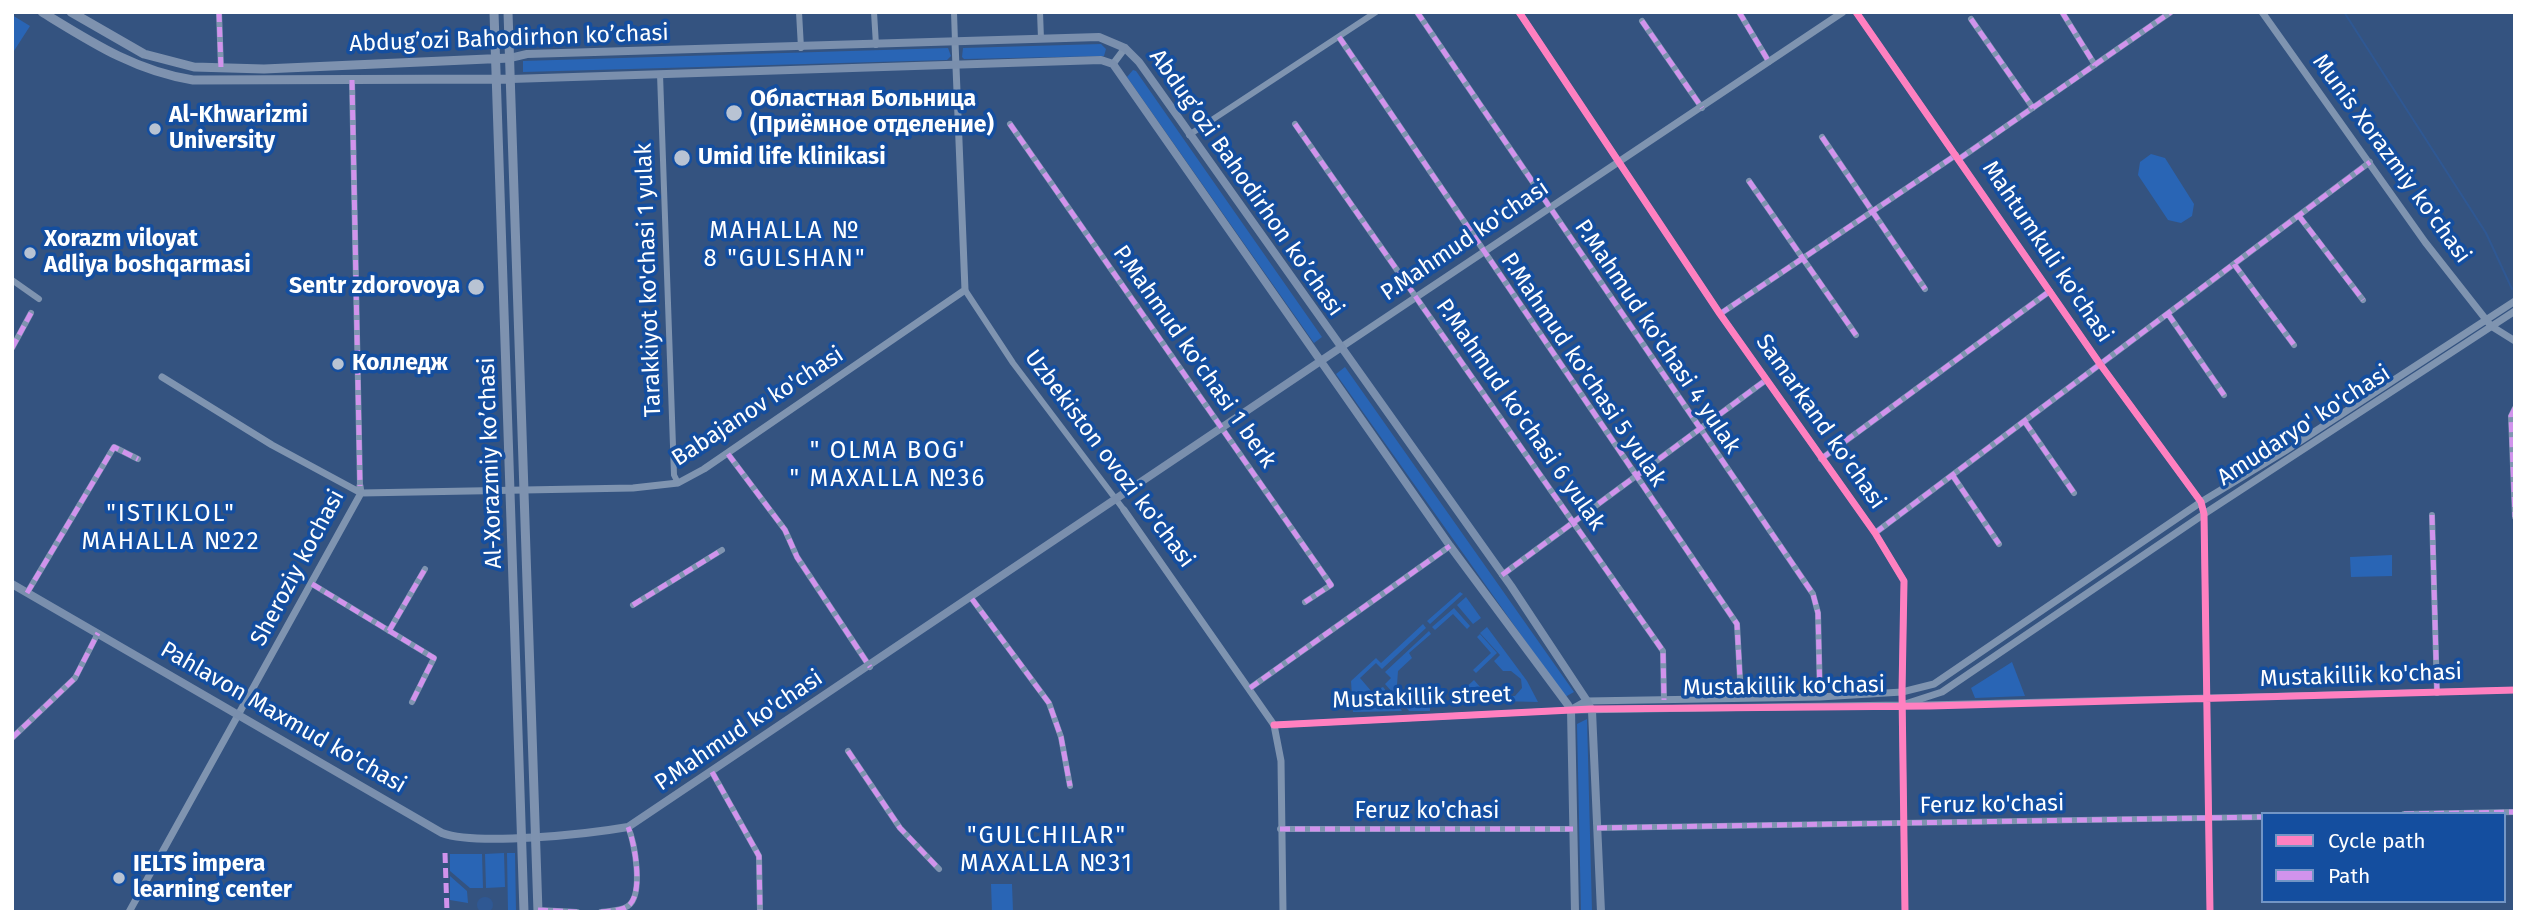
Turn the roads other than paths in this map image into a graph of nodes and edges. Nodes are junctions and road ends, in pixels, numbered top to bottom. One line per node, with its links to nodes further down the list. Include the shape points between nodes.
1 (42, 12): 41 (main road, Abdug’ozi Bahodirhon ko’chasi, via 115,56 162,75)
2 (71, 12): 35 (main road, Abdug’ozi Bahodirhon ko’chasi, via 144,54)
3 (219, 12): 35 (street)
4 (494, 12): 30 (main road, Al-Xorazmiy ko’chasi)
5 (508, 12): 29 (main road, Al-Xorazmiy ko’chasi)
6 (799, 12): 27 (street)
7 (874, 12): 26 (street)
8 (954, 12): 25 (street)
9 (1040, 12): 24 (street)
10 (1376, 12): 23 (street)
11 (1417, 12): 52 (street, P.Mahmud ko'chasi 4 yulak)
12 (1519, 12): 49 (street, Samarkand ko'chasi)
13 (1739, 12): 31 (street)
14 (1843, 12): 31 (street, P.Mahmud ko'chasi)
15 (1856, 12): 48 (street, Mahtumkuli ko'chasi)
16 (2062, 12): 34 (street)
17 (2154, 12): 21 (street)
18 (2171, 12): 21 (street)
19 (2263, 12): 50 (street, Munis Xorazmiy ko'chasi)
20 (1971, 19): 43 (street)
21 (2160, 20): 34 (street)
22 (1642, 21): 42 (street)
23 (1339, 37): 46 (street); 55 (street, P.Mahmud ko'chasi 5 yulak)
24 (1041, 39): 25 (main road, Abdug’ozi Bahodirhon ko’chasi); 28 (main road, Abdug’ozi Bahodirhon ko’chasi, via 1099,37)
25 (955, 42): 26 (main road, Abdug’ozi Bahodirhon ko’chasi); 32 (street)
26 (876, 45): 27 (main road, Abdug’ozi Bahodirhon ko’chasi)
27 (801, 48): 29 (main road, Abdug’ozi Bahodirhon ko’chasi)
28 (1125, 48): 33 (street); 46 (main road, Abdug’ozi Bahodirhon ko’chasi)
29 (510, 58): 30 (main road, Abdug’ozi Bahodirhon ko’chasi); 39 (main road, Al-Xorazmiy ko’chasi)
30 (496, 59): 36 (main road, Abdug’ozi Bahodirhon ko’chasi); 38 (main road, Al-Xorazmiy ko’chasi)
31 (1769, 62): 42 (street, P.Mahmud ko'chasi)
32 (956, 63): 33 (main road, Abdug’ozi Bahodirhon ko’chasi, via 1101,60); 37 (main road, Abdug’ozi Bahodirhon ko’chasi); 60 (street)
33 (1113, 64): 77 (main road, Abdug’ozi Bahodirhon ko’chasi)
34 (2095, 65): 43 (street)
35 (221, 69): 36 (main road, Abdug’ozi Bahodirhon ko’chasi)
36 (264, 69): 41 (main road)
37 (660, 74): 39 (main road, Abdug’ozi Bahodirhon ko’chasi); 91 (street, Tarakkiyot ko'chasi 1 yulak, via 674,474)
38 (497, 79): 39 (main road, Abdug’ozi Bahodirhon ko’chasi); 40 (main road, Abdug’ozi Bahodirhon ko’chasi); 93 (main road, Al-Xorazmiy ko’chasi)
39 (512, 79): 94 (main road, Al-Xorazmiy ko’chasi)
40 (352, 80): 41 (main road, Abdug’ozi Bahodirhon ko’chasi); 92 (street, Sheroziy kochasi)
41 (263, 82)
42 (1702, 108): 49 (street, P.Mahmud ko'chasi)
43 (2033, 108): 48 (street)
44 (1010, 124): 84 (street, P.Mahmud ko'chasi 1 berk)
45 (1295, 124): 62 (street, P.Mahmud ko'chasi 6 yulak)
46 (1189, 135): 76 (main road, Abdug’ozi Bahodirhon ko’chasi)
47 (1822, 137): 53 (street)
48 (1958, 157): 53 (street); 61 (street, Mahtumkuli ko'chasi)
49 (1620, 162): 52 (street, P.Mahmud ko'chasi); 68 (street, Samarkand ko'chasi)
50 (2370, 162): 54 (street); 70 (street, Munis Xorazmiy ko'chasi)
51 (1749, 181): 56 (street)
52 (1548, 209): 55 (street, P.Mahmud ko'chasi); 85 (street, P.Mahmud ko'chasi 4 yulak)
53 (1873, 210): 56 (street); 59 (street)
54 (2299, 216): 57 (street); 64 (street)
55 (1484, 253): 62 (street, P.Mahmud ko'chasi); 90 (street, P.Mahmud ko'chasi 5 yulak)
56 (1800, 258): 68 (street); 72 (street)
57 (2234, 264): 69 (street); 74 (street)
58 (12, 280): 63 (street)
59 (1925, 289)
60 (965, 290): 86 (street, Babajanov ko'chasi); 96 (street, Uzbekiston ovozi ko'chasi, via 1013,363)
61 (2050, 292): 78 (street, Mahtumkuli ko'chasi); 88 (street)
62 (1416, 296): 76 (street, P.Mahmud ko'chasi); 102 (street, P.Mahmud ko'chasi 6 yulak)
63 (38, 299)
64 (2363, 300)
65 (2515, 300): 70 (street, Amudaryo' ko'chasi)
66 (2515, 311): 71 (street, Amudaryo' ko'chasi)
67 (31, 313): 75 (street)
68 (1720, 314): 80 (street, Samarkand ko'chasi)
69 (2168, 314): 78 (street); 81 (street)
70 (2486, 319): 71 (street, Munis Xorazmiy ko'chasi); 97 (street, Amudaryo' ko'chasi)
71 (2491, 326): 73 (street); 99 (street, Amudaryo' ko'chasi)
72 (1856, 335)
73 (2515, 341)
74 (2294, 345)
75 (12, 348)
76 (1340, 348): 77 (main road, P.Mahmud ko'chasi); 108 (main road, Abdug’ozi Bahodirhon ko’chasi)
77 (1320, 362): 84 (main road, P.Mahmud ko'chasi); 105 (main road, Abdug’ozi Bahodirhon ko’chasi)
78 (2100, 364): 83 (street); 97 (street, Mahtumkuli ko'chasi)
79 (162, 377): 92 (street, Babajanov ko'chasi, via 272,445)
80 (1766, 380): 85 (street); 88 (street, Samarkand ko'chasi)
81 (2224, 395)
82 (2515, 408): 101 (street, via 2511,416)
83 (2025, 422): 89 (street); 95 (street)
84 (1223, 429): 96 (main road, P.Mahmud ko'chasi); 113 (street, P.Mahmud ko'chasi 1 berk, via 1331,584)
85 (1699, 430): 90 (street); 123 (street, P.Mahmud ko'chasi 4 yulak, via 1812,594 1818,613)
86 (728, 454): 91 (street, Babajanov ko'chasi); 117 (street, via 785,530 797,557)
87 (138, 459): 111 (street, via 114,446)
88 (1821, 459): 103 (street, Samarkand ko'chasi)
89 (1953, 477): 103 (street); 104 (street)
90 (1635, 478): 102 (street); 122 (street, P.Mahmud ko'chasi 5 yulak, via 1737,624)
91 (678, 483): 94 (street, Babajanov ko'chasi)
92 (360, 489): 93 (street, Babajanov ko'chasi); 110 (street, Sheroziy kochasi)
93 (511, 491): 94 (street, Babajanov ko'chasi); 146 (main road, Al-Xorazmiy ko’chasi)
94 (525, 491): 147 (main road, Al-Xorazmiy ko’chasi)
95 (2074, 493)
96 (1118, 501): 98 (street, Uzbekiston ovozi ko'chasi); 112 (main road, P.Mahmud ko'chasi)
97 (2201, 502): 99 (street, Mahtumkuli ko'chasi); 120 (street, Amudaryo' ko'chasi, via 1934,684)
98 (1124, 510): 118 (street, Uzbekiston ovozi ko'chasi)
99 (2204, 514): 124 (street); 128 (street, Amudaryo' ko'chasi, via 1941,692)
100 (2432, 515): 121 (street)
101 (2515, 517)
102 (1574, 522): 108 (street); 125 (street, P.Mahmud ko'chasi 6 yulak, via 1663,652)
103 (1875, 533): 120 (street, Samarkand ko'chasi, via 1904,581)
104 (1999, 544)
105 (1450, 546): 118 (street); 129 (main road, Abdug’ozi Bahodirhon ko’chasi)
106 (722, 550): 114 (street)
107 (425, 569): 115 (street)
108 (1502, 575): 127 (main road, Abdug’ozi Bahodirhon ko’chasi)
109 (12, 584): 111 (main road, Pahlavon Maxmud ko'chasi)
110 (312, 584): 115 (street); 130 (street, Sheroziy kochasi)
111 (27, 593): 116 (main road, Pahlavon Maxmud ko'chasi)
112 (972, 599): 117 (main road, P.Mahmud ko'chasi); 135 (street, via 1049,703)
113 (1305, 602)
114 (633, 605)
115 (389, 631): 126 (street, via 434,658)
116 (98, 633): 130 (main road, Pahlavon Maxmud ko'chasi); 132 (street, via 75,678)
117 (870, 667): 134 (main road, P.Mahmud ko'chasi)
118 (1250, 688): 131 (street, Uzbekiston ovozi ko'chasi)
119 (2515, 691): 121 (street, Mustakillik ko'chasi)
120 (1902, 692): 123 (street, Mustakillik ko'chasi); 128 (street, Samarkand ko'chasi)
121 (2437, 693): 124 (street, Mustakillik ko'chasi)
122 (1741, 697): 123 (street, Mustakillik ko'chasi); 125 (street, Mustakillik ko'chasi)
123 (1819, 697)
124 (2207, 699): 128 (street, Mustakillik ko'chasi); 139 (street)
125 (1664, 700): 127 (street, Mustakillik ko'chasi)
126 (412, 702)
127 (1589, 705): 128 (street, Mustakillik ko'chasi); 129 (main road); 142 (main road)
128 (1902, 705): 140 (street, Samarkand ko'chasi)
129 (1571, 710): 131 (street, Mustakillik street); 144 (main road)
130 (239, 715): 146 (main road, Pahlavon Maxmud ko'chasi, via 442,833 457,839); 150 (street, Sheroziy kochasi)
131 (1274, 725): 143 (street, Uzbekiston ovozi ko'chasi, via 1281,761)
132 (12, 738)
133 (848, 751): 148 (street, via 900,828)
134 (712, 772): 141 (main road, P.Mahmud ko'chasi); 154 (street, via 760,856)
135 (1070, 786)
136 (2515, 811): 137 (street)
137 (2478, 812)
138 (2261, 817): 139 (street, Feruz ko'chasi)
139 (2208, 818): 140 (street, Feruz ko'chasi); 159 (street)
140 (1904, 824): 142 (street, Feruz ko'chasi); 158 (street, Samarkand ko'chasi)
141 (628, 827): 145 (main road, P.Mahmud ko'chasi); 153 (street, via 634,841 634,900 627,907)
142 (1597, 828): 157 (main road)
143 (1280, 829): 144 (street, Feruz ko'chasi); 155 (street, Uzbekiston ovozi ko'chasi)
144 (1573, 829): 156 (main road)
145 (548, 835): 147 (main road, Pahlavon Maxmud ko'chasi)
146 (522, 836): 147 (main road, Pahlavon Maxmud ko'chasi); 151 (main road, Al-Xorazmiy ko’chasi)
147 (536, 836): 149 (main road, Al-Xorazmiy ko’chasi)
148 (939, 869)
149 (538, 911): 152 (street)
150 (129, 912)
151 (523, 912)
152 (577, 912)
153 (601, 912)
154 (760, 912)
155 (1283, 912)
156 (1575, 912)
157 (1601, 912)
158 (1905, 912)
159 (2210, 912)

